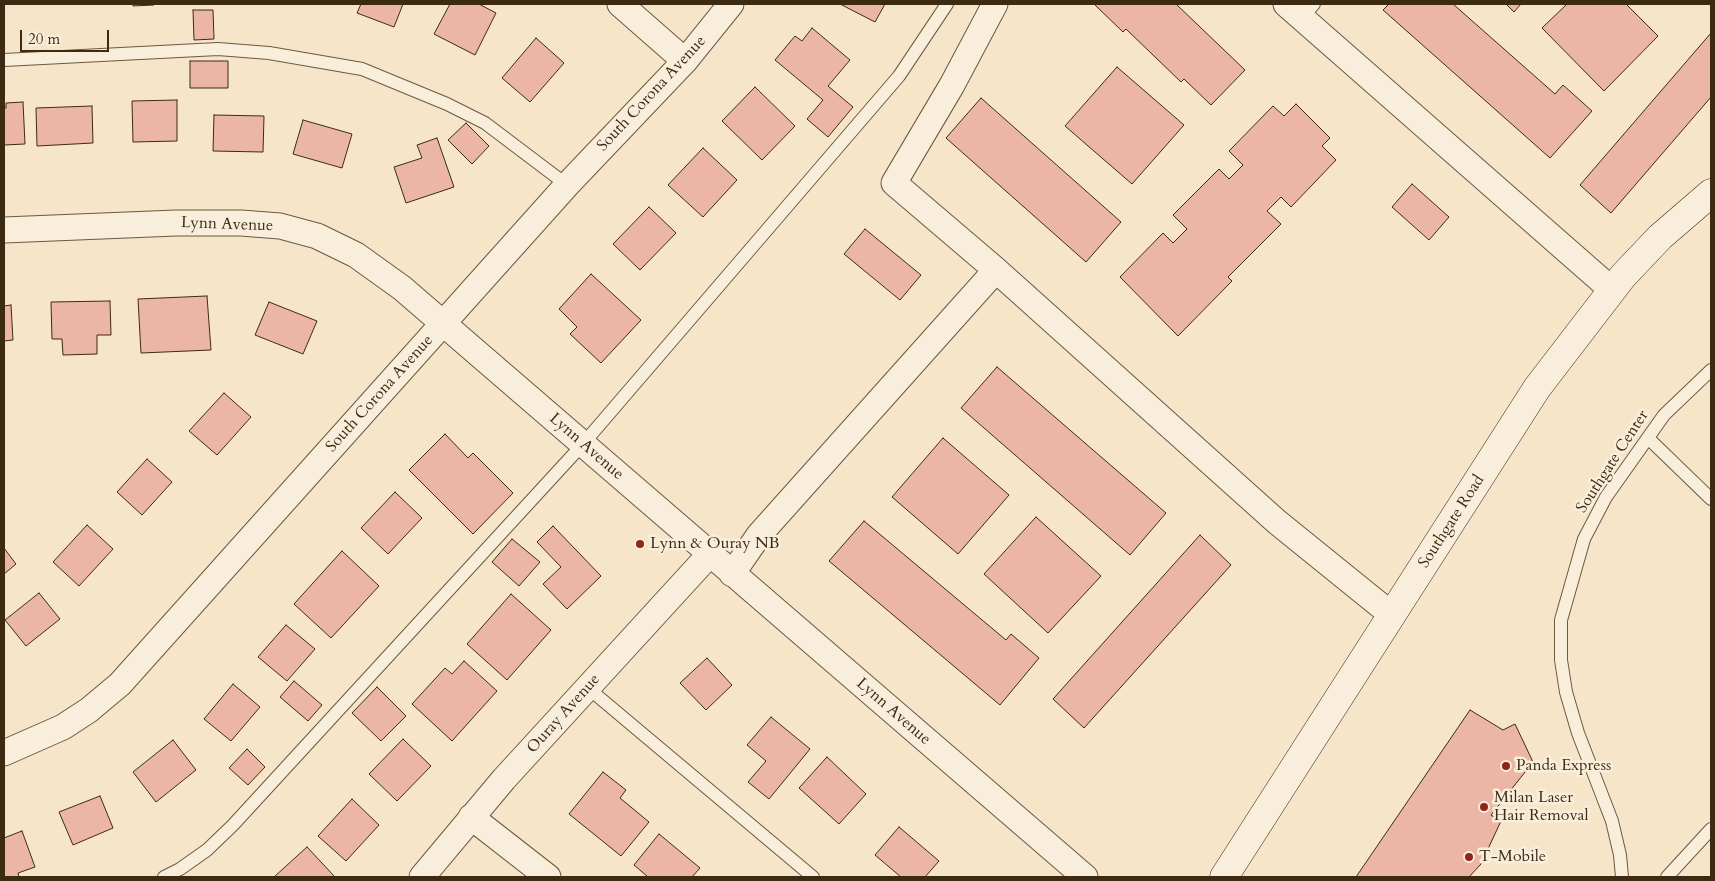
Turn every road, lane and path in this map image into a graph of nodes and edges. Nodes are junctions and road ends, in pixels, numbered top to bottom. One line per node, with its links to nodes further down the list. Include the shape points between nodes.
1 (620, 4): 7 (street)
2 (731, 4): 7 (street, South Corona Avenue)
3 (947, 4): 16 (lane, via 899,76)
4 (995, 4): 11 (street, via 894,183)
5 (1301, 8): 12 (street)
6 (4, 60): 8 (lane, via 218,49 269,53 362,69 485,123)
7 (685, 61): 8 (street, South Corona Avenue)
8 (567, 185): 13 (street, South Corona Avenue)
9 (1711, 193): 12 (street, Southgate Road, via 1660,237)
10 (4, 230): 13 (street, Lynn Avenue, via 176,223 280,226 317,236 356,256 402,288)
11 (996, 270): 19 (street, via 759,535); 20 (street, via 1277,522)
12 (1612, 290): 20 (street, Southgate Road, via 1537,388)
13 (443, 324): 16 (street, Lynn Avenue); 22 (street, South Corona Avenue, via 120,684 63,727)
14 (1711, 370): 15 (lane, Southgate Center, via 1664,415)
15 (1648, 438): 17 (lane); 31 (lane, Southgate Center, via 1606,497 1584,539 1561,620 1561,660 1566,692 1612,821)
16 (582, 444): 18 (street, Lynn Avenue); 25 (lane, via 233,825 207,850)
17 (1711, 498)
18 (710, 554): 19 (street, Lynn Avenue); 21 (street, Ouray Avenue)
19 (732, 574): 29 (street, Lynn Avenue)
20 (1392, 615): 30 (street, Southgate Road)
21 (588, 688): 23 (street, Ouray Avenue); 28 (lane)
22 (4, 753)
23 (472, 817): 26 (street, Ouray Avenue); 27 (street)
24 (1711, 829): 32 (lane)
25 (164, 877)
26 (422, 877)
27 (548, 877)
28 (813, 877)
29 (1085, 877)
30 (1224, 877)
31 (1622, 877)
32 (1666, 877)

